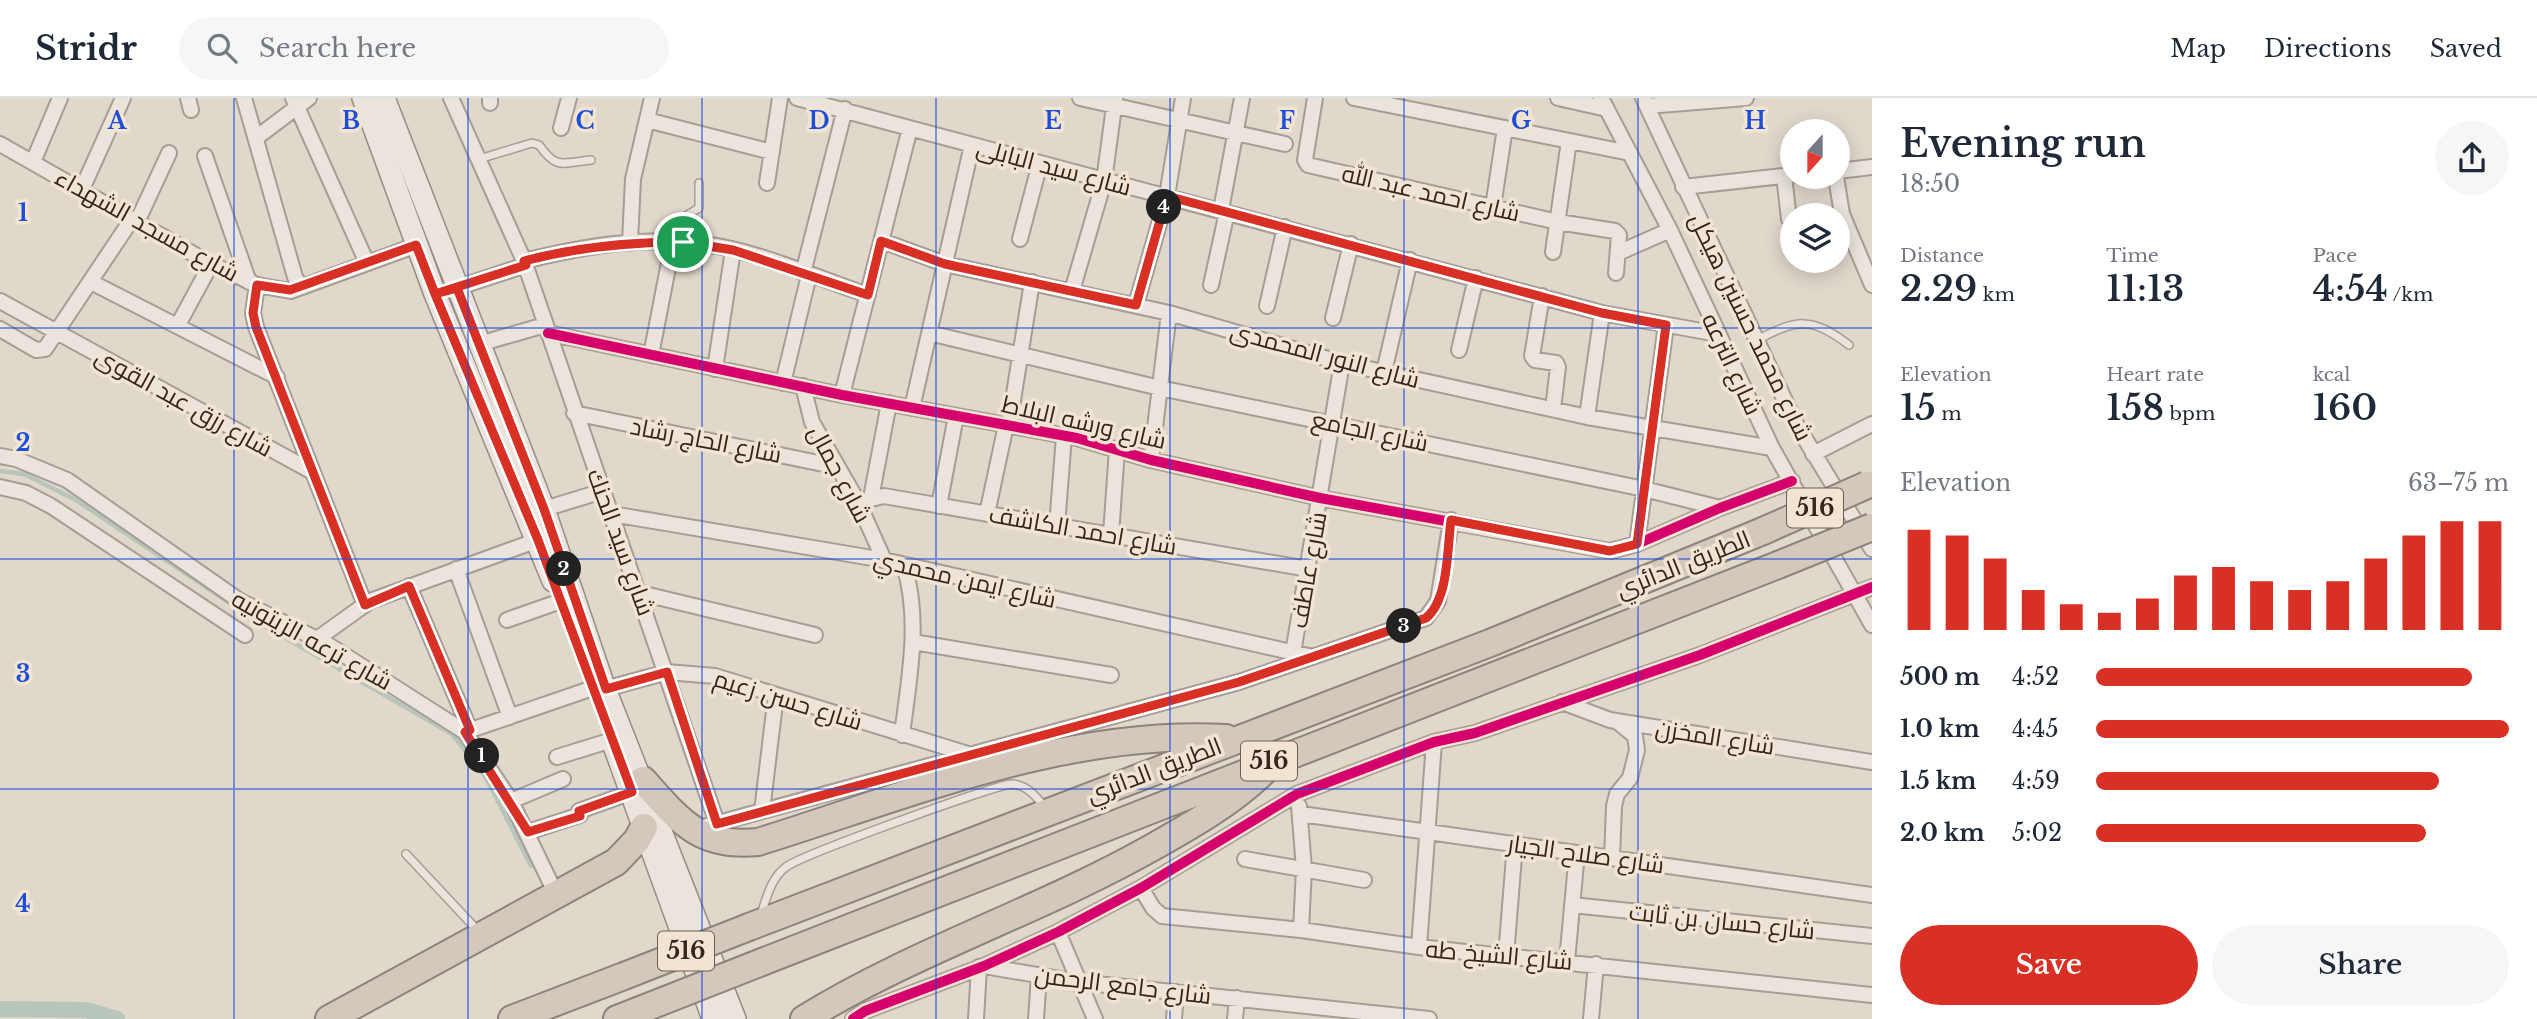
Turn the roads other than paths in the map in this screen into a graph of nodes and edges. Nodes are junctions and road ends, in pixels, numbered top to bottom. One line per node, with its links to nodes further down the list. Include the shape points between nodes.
1 (60, 98): 41 (street)
2 (123, 98): 50 (street)
3 (244, 98): 30 (street)
4 (309, 98): 20 (street)
5 (362, 98): 64 (main road)
6 (384, 98): 82 (main road)
7 (451, 98): 39 (street, شارع سيد الحنك)
8 (569, 98): 26 (street)
9 (652, 98): 25 (street)
10 (780, 98): 35 (street)
11 (797, 98): 23 (street, شارع سيد البابلى)
12 (1080, 98): 21 (street)
13 (1183, 98): 24 (street)
14 (1242, 98): 29 (street)
15 (1315, 98): 53 (street, شارع احمد عبد الله, via 1306,162)
16 (1354, 98): 28 (street)
17 (1558, 98): 22 (street)
18 (1746, 98): 19 (street)
19 (1645, 102): 49 (street, شارع محمد حسنين هيكل)
20 (295, 103): 30 (street); 69 (street)
21 (1114, 103): 24 (street); 46 (street)
22 (1604, 104): 37 (street, شارع الترعه)
23 (845, 109): 27 (street, شارع سيد البابلى); 74 (street)
24 (1181, 119): 29 (street); 52 (street)
25 (647, 120): 35 (street); 61 (street, via 633,179)
26 (561, 128)
27 (910, 128): 34 (street, شارع سيد البابلى); 60 (street)
28 (1505, 128): 31 (street); 53 (street)
29 (1237, 132): 33 (street); 54 (street)
30 (256, 138): 81 (street, via 295,277)
31 (1569, 141): 37 (street); 56 (street)
32 (0, 144): 41 (street, شارع مسجد الشهداء)
33 (1284, 144)
34 (972, 145): 42 (street, شارع سيد البابلى); 72 (street)
35 (772, 152): 48 (street)
36 (169, 153): 55 (street)
37 (1630, 153): 58 (street, شارع الترعه)
38 (205, 156): 78 (street)
39 (479, 159): 40 (lane, via 533,143 555,163); 70 (street, شارع سيد الحنك)
40 (591, 160)
41 (33, 162): 50 (street, شارع مسجد الشهداء)
42 (1040, 163): 46 (street, شارع سيد البابلى); 59 (street)
43 (1872, 167): 44 (street)
44 (1850, 170)
45 (1780, 177): 49 (street)
46 (1104, 181): 52 (street, شارع سيد البابلى); 83 (street)
47 (699, 183): 62 (lane, via 699,208 684,217)
48 (767, 183)
49 (1683, 187): 100 (street, شارع محمد حسنين هيكل)
50 (82, 189): 55 (street, شارع مسجد الشهداء)
51 (1838, 189): 80 (street, via 1842,214)
52 (1167, 196): 54 (street, شارع سيد البابلى); 88 (street)
53 (1493, 207): 56 (street, شارع احمد عبد الله)
54 (1224, 211): 57 (street, شارع سيد البابلى); 79 (street)
55 (135, 220): 71 (street, شارع مسجد الشهداء); 76 (street)
56 (1558, 222): 66 (street); 67 (street, شارع احمد عبد الله, via 1615,231)
57 (1285, 227): 63 (street, شارع سيد البابلى); 89 (street)
58 (1670, 230): 67 (street); 99 (street, شارع الترعه)
59 (1020, 239)
60 (881, 241): 72 (street, شارع النور المحمدى); 85 (street)
61 (631, 242): 62 (street); 70 (street, via 574,248)
62 (678, 242): 65 (street); 105 (street)
63 (1351, 244): 68 (street, شارع سيد البابلى); 92 (street)
64 (416, 245): 69 (street, شارع مسجد الشهداء); 84 (main road)
65 (733, 250): 74 (street); 107 (street)
66 (1553, 252)
67 (1618, 253): 73 (street)
68 (1410, 260): 75 (street, شارع سيد البابلى); 108 (street)
69 (367, 263): 81 (street, شارع مسجد الشهداء)
70 (525, 263): 82 (street); 96 (street, شارع سيد الحنك)
71 (211, 264): 78 (street, شارع مسجد الشهداء); 93 (street)
72 (945, 264): 77 (street, شارع النور المحمدى); 97 (street)
73 (1616, 273)
74 (806, 274): 85 (street); 110 (street)
75 (1476, 278): 86 (street, شارع سيد البابلى); 103 (street)
76 (91, 282): 93 (street); 98 (street)
77 (1032, 282): 83 (street, شارع النور المحمدى); 104 (street)
78 (253, 283): 81 (street, شارع مسجد الشهداء, via 282,290); 109 (street, via 256,327)
79 (1211, 285)
80 (1872, 285)
81 (302, 287)
82 (457, 288): 84 (street); 101 (main road)
83 (1072, 291): 88 (street, شارع النور المحمدى)
84 (435, 294): 148 (main road)
85 (868, 295): 113 (street)
86 (1542, 296): 91 (street, شارع سيد البابلى); 116 (street, via 1532,356 1558,366)
87 (0, 301): 98 (street, شارع رزق عبد القوى)
88 (1136, 305): 90 (street, شارع النور المحمدى)
89 (1267, 306)
90 (1169, 313): 106 (street, شارع النور المحمدى); 112 (street)
91 (1602, 313): 94 (street, شارع سيد البابلى); 119 (street)
92 (1333, 318)
93 (178, 325): 109 (street)
94 (1666, 325): 99 (street, شارع سيد البابلى); 123 (street)
95 (0, 329): 98 (street, via 36,349 45,349)
96 (547, 329): 101 (street); 105 (street, شارع ورشه البلاط); 117 (street, شارع سيد الحنك)
97 (929, 332): 104 (street, شارع الجامع); 115 (street)
98 (57, 333): 131 (street, شارع رزق عبد القوى)
99 (1718, 334): 125 (street, شارع الترعه)
100 (1755, 341): 102 (lane, via 1803,322 1826,328); 127 (street, شارع محمد حسنين هيكل)
101 (479, 344): 141 (main road)
102 (1849, 345)
103 (1459, 351)
104 (1021, 353): 112 (street, شارع الجامع); 122 (street)
105 (651, 355): 107 (street, شارع ورشه البلاط)
106 (1342, 363): 108 (street, شارع النور المحمدى); 120 (street, شارع عاطف)
107 (715, 369): 110 (street, شارع ورشه البلاط)
108 (1384, 372): 116 (street, شارع النور المحمدى)
109 (278, 377): 131 (street)
110 (783, 383): 111 (street, شارع ورشه البلاط)
111 (803, 386): 113 (street, شارع ورشه البلاط); 130 (street, شارع جمال, via 811,422)
112 (1160, 388): 120 (street, شارع الجامع); 129 (street)
113 (842, 395): 114 (street, شارع ورشه البلاط)
114 (889, 404): 115 (street, شارع ورشه البلاط); 138 (street)
115 (912, 408): 118 (street, شارع ورشه البلاط)
116 (1553, 409): 119 (street, شارع النور المحمدى)
117 (574, 413): 130 (street, شارع الحاج رشاد); 136 (street, شارع سيد الحنك)
118 (956, 416): 122 (street, شارع ورشه البلاط); 139 (street)
119 (1587, 416): 123 (street, شارع النور المحمدى)
120 (1332, 424): 135 (street, شارع الجامع); 137 (street, شارع عاطف)
121 (1872, 424): 127 (street)
122 (1007, 425): 124 (street, شارع ورشه البلاط); 143 (street)
123 (1653, 428): 125 (street, شارع النور المحمدى); 135 (street)
124 (1065, 436): 126 (street, شارع ورشه البلاط); 145 (street)
125 (1773, 448): 132 (street, شارع الترعه)
126 (1116, 449): 129 (street, شارع ورشه البلاط); 147 (street)
127 (1813, 454): 150 (street, شارع محمد حسنين هيكل)
128 (0, 456): 165 (street, شارع ترعه الزيتونيه, via 66,480 240,601)
129 (1151, 460): 137 (street, شارع ورشه البلاط)
130 (838, 467): 138 (street, شارع جمال)
131 (311, 471): 160 (street)
132 (1791, 481): 140 (street); 158 (street, شارع الترعه)
133 (1870, 484): 178 (highway, الطريق الدائري / 516, bridge, via 1490,643)
134 (0, 487): 163 (street, شارع ترعه الزيتونيه, via 26,493 61,512)
135 (1644, 489): 140 (street, شارع الجامع); 149 (street)
136 (603, 491): 141 (street); 142 (street, شارع سيد الحنك)
137 (1320, 498): 144 (street, شارع ورشه البلاط); 154 (street, شارع عاطف)
138 (865, 500): 139 (street, شارع احمد الكاشف, via 884,496); 151 (street, شارع جمال)
139 (939, 506): 143 (street, شارع احمد الكاشف)
140 (1720, 508): 149 (street)
141 (544, 509): 171 (main road)
142 (612, 514): 151 (street, شارع ايمن محمدي); 157 (street, شارع سيد الحنك)
143 (987, 514): 145 (street, شارع احمد الكاشف)
144 (1451, 520): 149 (street, شارع ورشه البلاط, via 1610,551); 168 (street, via 1440,592 1432,613)
145 (1057, 526): 147 (street, شارع احمد الكاشف)
146 (1872, 527): 183 (highway, الطريق الدائري / 516, bridge)
147 (1111, 535): 154 (street, شارع احمد الكاشف)
148 (538, 540): 153 (street); 159 (main road)
149 (1637, 544)
150 (1872, 549)
151 (884, 560): 152 (street, شارع ايمن محمدي)
152 (904, 565): 166 (street, via 914,613); 167 (street, شارع ايمن محمدي)
153 (456, 569): 155 (street); 174 (street)
154 (1308, 569): 167 (street, شارع عاطف)
155 (409, 586): 160 (street); 176 (street)
156 (1872, 587): 158 (street)
157 (640, 593): 164 (street); 169 (street, شارع سيد الحنك)
158 (1856, 595): 162 (street, شارع الترعه); 173 (street)
159 (561, 601): 161 (street); 171 (main road)
160 (365, 605): 165 (street)
161 (507, 620)
162 (1872, 625)
163 (244, 635)
164 (815, 635)
165 (317, 639): 176 (street, شارع ترعه الزيتونيه)
166 (914, 642): 170 (street); 177 (street)
167 (1293, 653): 168 (street, شارع ايمن محمدي)
168 (1315, 658): 181 (street)
169 (667, 672): 171 (street, شارع حسن زعيم); 172 (street, شارع حسن زعيم, via 715,676); 192 (street, شارع سيد الحنك)
170 (1111, 674)
171 (599, 688): 174 (street, شارع حسن زعيم); 179 (main road); 186 (main road)
172 (776, 695): 177 (street, شارع حسن زعيم); 189 (street)
173 (1562, 702): 175 (street, شارع المخزن); 180 (street, via 1475,733)
174 (510, 716): 176 (street, شارع حسن زعيم)
175 (1618, 722): 184 (street, شارع المخزن); 200 (street, via 1635,736 1637,750 1630,778 1614,806)
176 (467, 731): 188 (street, شارع ترعه الزيتونيه)
177 (902, 735): 181 (street, شارع حسن زعيم)
178 (1235, 739): 190 (highway, الطريق الدائري / 516); 194 (highway, via 1168,737 1101,743 1016,763 758,842 723,842)
179 (612, 740): 182 (street); 186 (main road)
180 (1434, 742): 187 (street); 196 (street)
181 (970, 755): 189 (street)
182 (557, 757)
183 (1276, 759): 224 (highway, الطريق الدائري / 516, bridge); 230 (highway, via 1202,820 1130,860 883,976)
184 (1872, 762)
185 (564, 779): 188 (street)
186 (637, 786): 193 (main road); 194 (highway); 195 (street, via 579,811 580,816); 229 (main road)
187 (1297, 794): 191 (street); 204 (street)
188 (511, 801): 195 (street, شارع ترعه الزيتونيه)
189 (762, 811): 192 (street)
190 (1049, 811): 208 (highway, الطريق الدائري / 516); 208 (lane, via 1028,789 1002,785 791,863 772,883)
191 (1301, 814): 196 (street, شارع صلاح الجيار); 202 (street)
192 (717, 824): 194 (street)
193 (644, 827): 205 (highway, via 616,862); 228 (main road)
194 (691, 830)
195 (528, 832): 205 (street, شارع ترعه الزيتونيه)
196 (1426, 832): 197 (street, شارع صلاح الجيار); 213 (street)
197 (1515, 844): 198 (street, شارع صلاح الجيار); 214 (street)
198 (1577, 853): 200 (street, شارع صلاح الجيار); 207 (street)
199 (406, 855): 211 (lane)
200 (1612, 858): 206 (street, شارع صلاح الجيار)
201 (1245, 859): 202 (street)
202 (1304, 869): 203 (street); 209 (street)
203 (1364, 880)
204 (1141, 888): 209 (street, شارع الشيخ طه, via 1162,916); 210 (street)
205 (556, 894): 211 (highway)
206 (1872, 895)
207 (1572, 905): 212 (street, شارع حسان بن ثابت); 215 (street)
208 (753, 925): 227 (highway, الطريق الدائري / 516, bridge)
209 (1301, 930): 213 (street, شارع الشيخ طه)
210 (1058, 932): 217 (street); 219 (street)
211 (482, 935): 226 (highway)
212 (1872, 936)
213 (1419, 947): 214 (street, شارع الشيخ طه)
214 (1506, 956): 215 (street, شارع الشيخ طه)
215 (1567, 961): 216 (street, شارع الشيخ طه)
216 (1597, 964): 221 (street, شارع الشيخ طه); 238 (street)
217 (982, 967): 218 (street, شارع جامع الرحمن); 231 (street); 232 (street)
218 (1039, 975): 219 (street, شارع جامع الرحمن); 233 (street)
219 (1078, 982): 220 (street, شارع جامع الرحمن); 234 (street)
220 (1176, 992): 222 (street, شارع جامع الرحمن); 235 (street)
221 (1872, 995)
222 (1237, 998): 223 (street, شارع جامع الرحمن); 236 (street)
223 (1300, 1012): 225 (street, شارع جامع الرحمن)
224 (628, 1015)
225 (1364, 1016): 237 (street, شارع جامع الرحمن)
226 (329, 1019)
227 (512, 1019)
228 (713, 1019)
229 (736, 1019)
230 (804, 1019)
231 (853, 1019)
232 (976, 1019)
233 (1036, 1019)
234 (1094, 1019)
235 (1174, 1019)
236 (1235, 1019)
237 (1429, 1019)
238 (1591, 1019)

